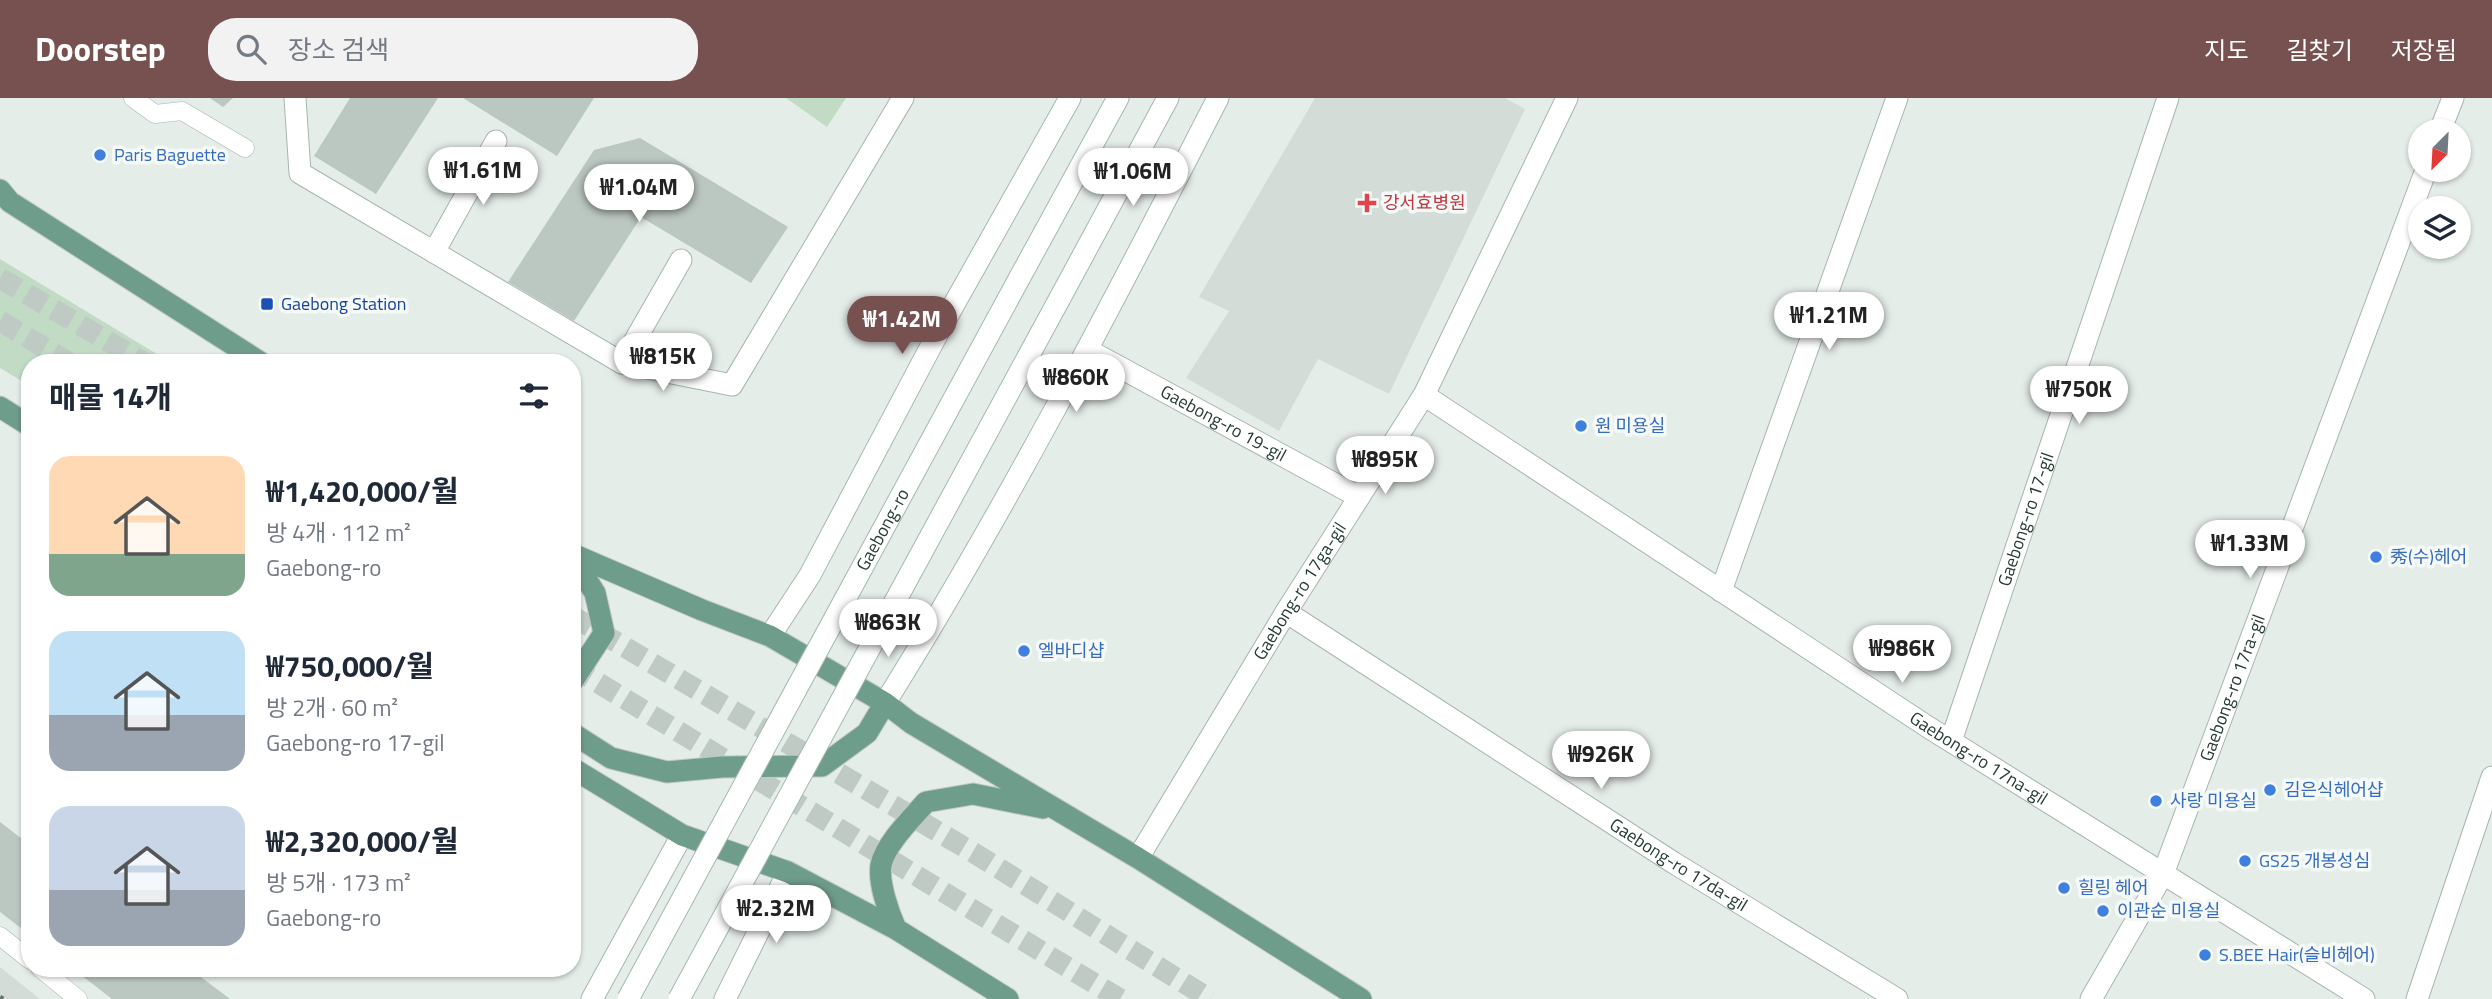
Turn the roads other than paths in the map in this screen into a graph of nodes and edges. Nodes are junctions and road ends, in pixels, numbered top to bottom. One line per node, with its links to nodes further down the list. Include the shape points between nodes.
1 (133, 98): 14 (lane, via 155,114 182,111)
2 (295, 98): 17 (street, via 300,173)
3 (903, 98): 21 (street, via 732,385)
4 (1070, 98): 30 (street, via 939,331 810,575)
5 (1118, 98): 48 (street, Gaebong-ro, bridge)
6 (1168, 98): 49 (street, bridge)
7 (1217, 98): 19 (street)
8 (1567, 98): 22 (street, Gaebong-ro 17ga-gil)
9 (1897, 98): 28 (street)
10 (2168, 98): 34 (street, Gaebong-ro 17-gil)
11 (2453, 98): 12 (street)
12 (2445, 119)
13 (496, 141): 17 (street)
14 (245, 148)
15 (2422, 182): 41 (street, Gaebong-ro 17ra-gil)
16 (0, 190): 20 (main road, via 10,202)
17 (434, 252): 21 (street)
18 (681, 260): 21 (street)
19 (1088, 350): 25 (street, Gaebong-ro 19-gil); 32 (street)
20 (248, 354)
21 (622, 363)
22 (1424, 395): 25 (street, Gaebong-ro 17ga-gil); 28 (street, Gaebong-ro 17na-gil)
23 (0, 407): 24 (main road)
24 (21, 420)
25 (1359, 497): 29 (street, Gaebong-ro 17ga-gil)
26 (581, 559): 30 (main road)
27 (581, 570): 31 (main road, via 595,593 604,633)
28 (1721, 591): 34 (street, Gaebong-ro 17na-gil)
29 (1286, 612): 39 (street, Gaebong-ro 17ga-gil); 53 (street, Gaebong-ro 17da-gil, via 1674,863)
30 (770, 636): 32 (main road)
31 (581, 668)
32 (885, 703): 33 (main road, via 867,733 822,766 667,772 611,758); 37 (main road)
33 (581, 739)
34 (1951, 741): 41 (street, Gaebong-ro 17na-gil)
35 (581, 773): 38 (main road)
36 (2492, 778): 56 (street)
37 (1059, 811): 39 (main road); 42 (main road, via 973,794 926,802 881,864 884,900)
38 (682, 835): 40 (main road); 47 (street)
39 (1138, 858): 52 (main road)
40 (788, 872): 42 (main road); 50 (street)
41 (2163, 874): 54 (street, Gaebong-ro 17ra-gil); 55 (street, Gaebong-ro 17na-gil)
42 (896, 929): 51 (main road)
43 (0, 936): 44 (lane)
44 (21, 953)
45 (51, 977): 46 (lane)
46 (78, 999)
47 (592, 999)
48 (628, 999)
49 (679, 999)
50 (725, 999)
51 (1008, 999)
52 (1361, 999)
53 (1897, 999)
54 (2091, 999)
55 (2364, 999)
56 (2417, 999)

